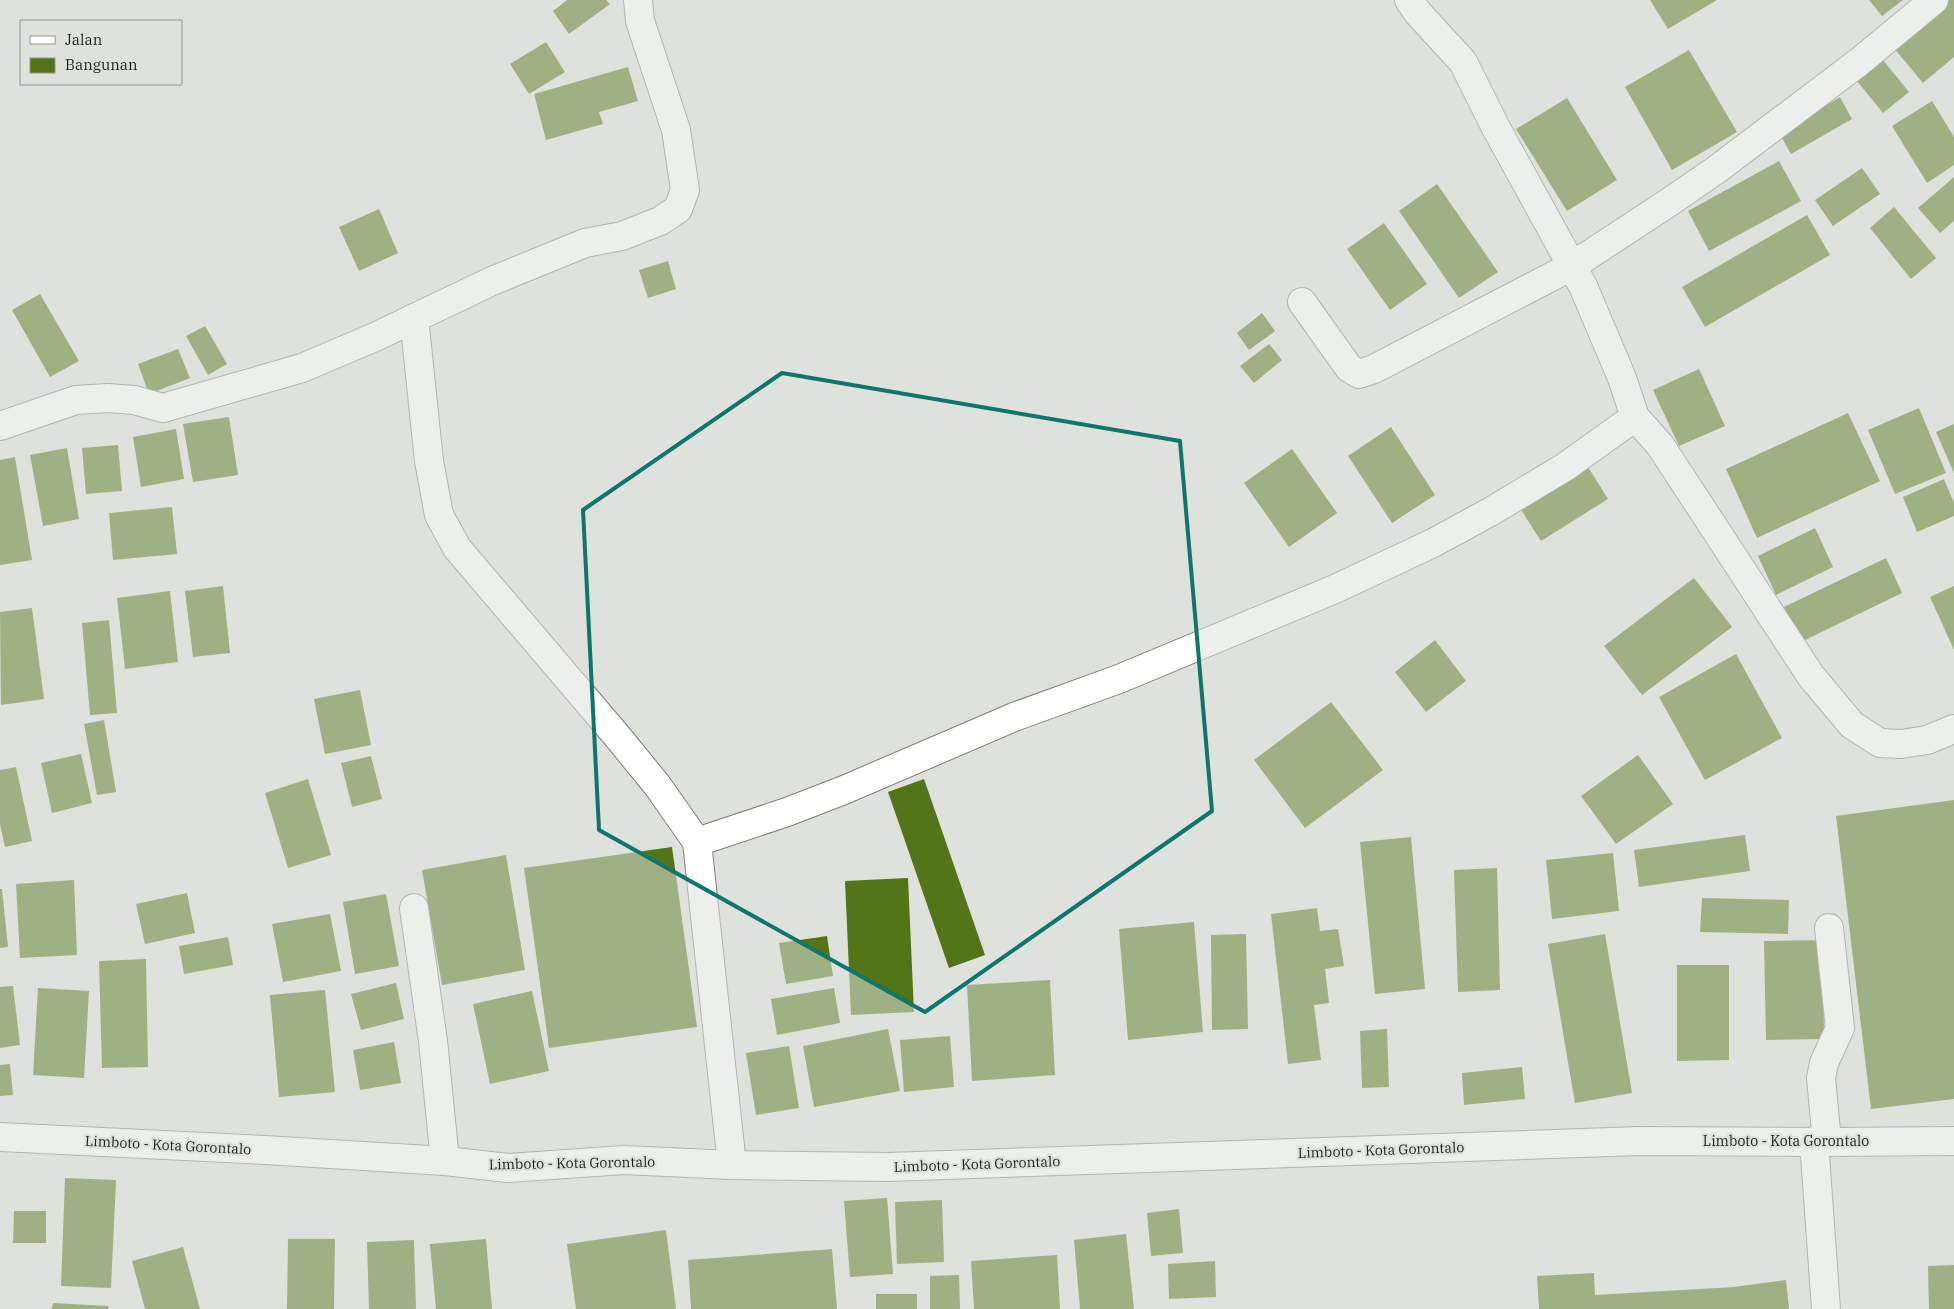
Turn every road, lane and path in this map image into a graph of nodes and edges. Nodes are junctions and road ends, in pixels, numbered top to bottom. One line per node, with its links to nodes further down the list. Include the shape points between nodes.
1 (638, 0): 6 (main road, via 640,21 676,130 685,190 678,209 622,236 585,243 492,281)
2 (1409, 0): 4 (main road, via 1463,62)
3 (1934, 0): 4 (main road, via 1859,62 1716,170)
4 (1572, 266): 5 (main road, via 1359,374 1349,368); 7 (main road, via 1618,369)
5 (1302, 302)
6 (414, 318): 8 (main road, via 302,368 194,400 163,408 134,400 76,400); 10 (main road, via 429,461 439,515 457,548 657,785)
7 (1635, 417): 9 (main road, via 1660,445 1811,676 1852,725 1880,743 1901,744 1927,740); 10 (main road, via 1565,467 1490,512 1336,589 1119,679 1014,717 844,790)
8 (0, 426)
9 (1954, 729)
10 (697, 842): 17 (main road)
11 (414, 908): 16 (main road, via 433,1041)
12 (1829, 928): 15 (main road, via 1840,1028 1824,1062 1821,1078)
13 (0, 1137): 16 (main road, Limboto - Kota Gorontalo)
14 (1954, 1141): 15 (main road, Limboto - Kota Gorontalo)
15 (1821, 1142): 17 (main road, Limboto - Kota Gorontalo, via 1630,1141 888,1167); 18 (main road)
16 (445, 1161): 17 (main road, Limboto - Kota Gorontalo, via 508,1168 624,1160)
17 (732, 1165)
18 (1826, 1309)

